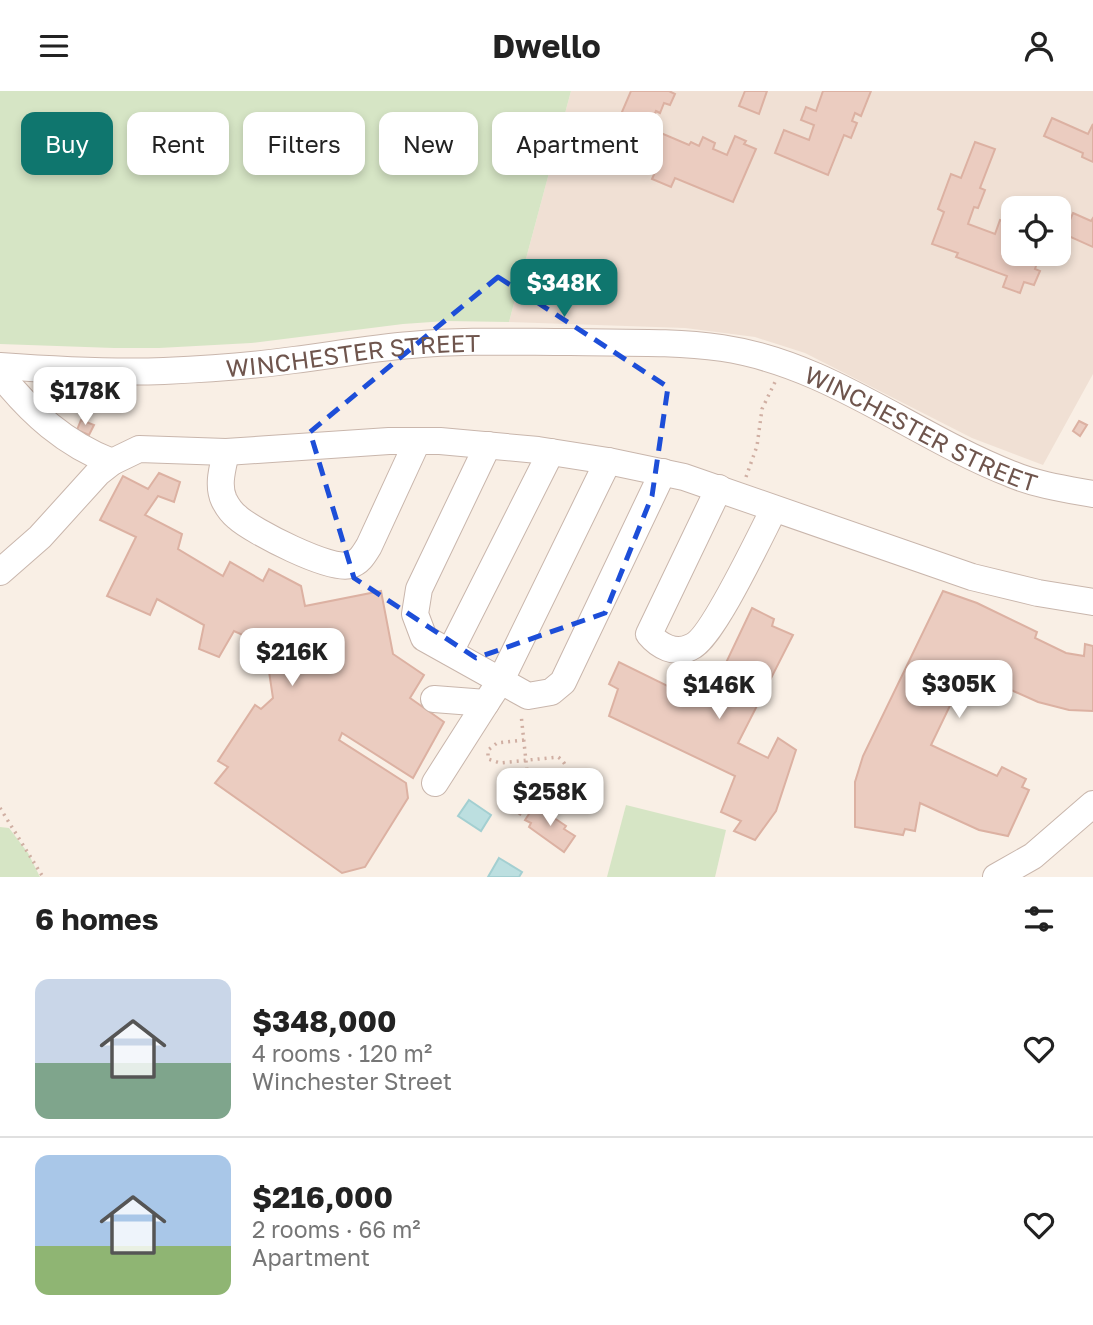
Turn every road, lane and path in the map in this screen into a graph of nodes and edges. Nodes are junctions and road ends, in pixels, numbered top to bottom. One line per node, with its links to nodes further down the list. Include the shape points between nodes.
1 (785, 363): 2 (street, WINCHESTER STREET, via 685,344 464,342 163,371); 11 (path, via 762,409 757,446); 12 (street, WINCHESTER STREET, via 1009,474)
2 (0, 366)
3 (0, 375): 9 (street, via 45,423 74,445)
4 (417, 442): 5 (street); 6 (street); 6 (street, via 369,546 360,560 349,566 336,566 268,537 238,518 221,489)
5 (488, 445): 7 (street); 16 (street, via 419,589 415,614 424,638)
6 (226, 452): 9 (street, via 139,449)
7 (551, 452): 8 (street); 16 (street)
8 (608, 461): 10 (street); 17 (street)
9 (112, 462): 14 (street)
10 (663, 473): 11 (street); 17 (street, via 563,682 551,692 528,696)
11 (729, 492): 13 (street); 13 (street, via 649,634 657,644 677,650 693,647 709,630)
12 (1093, 494)
13 (774, 509): 15 (street, via 972,577)
14 (0, 572)
15 (1093, 602)
16 (450, 652): 17 (street)
17 (511, 686): 19 (street); 20 (path)
18 (434, 699): 19 (street)
19 (486, 703): 23 (street)
20 (524, 740): 21 (path); 21 (path, via 497,743 487,754 495,763)
21 (526, 760): 22 (path); 22 (path, via 558,757 567,767 558,778)
22 (528, 781): 25 (path, via 530,799); 25 (path, via 502,789 508,798)
23 (435, 783)
24 (1093, 804): 29 (street, via 1046,847)
25 (525, 806): 27 (path)
26 (0, 808): 28 (path)
27 (519, 815)
28 (43, 877)
29 (996, 877)

